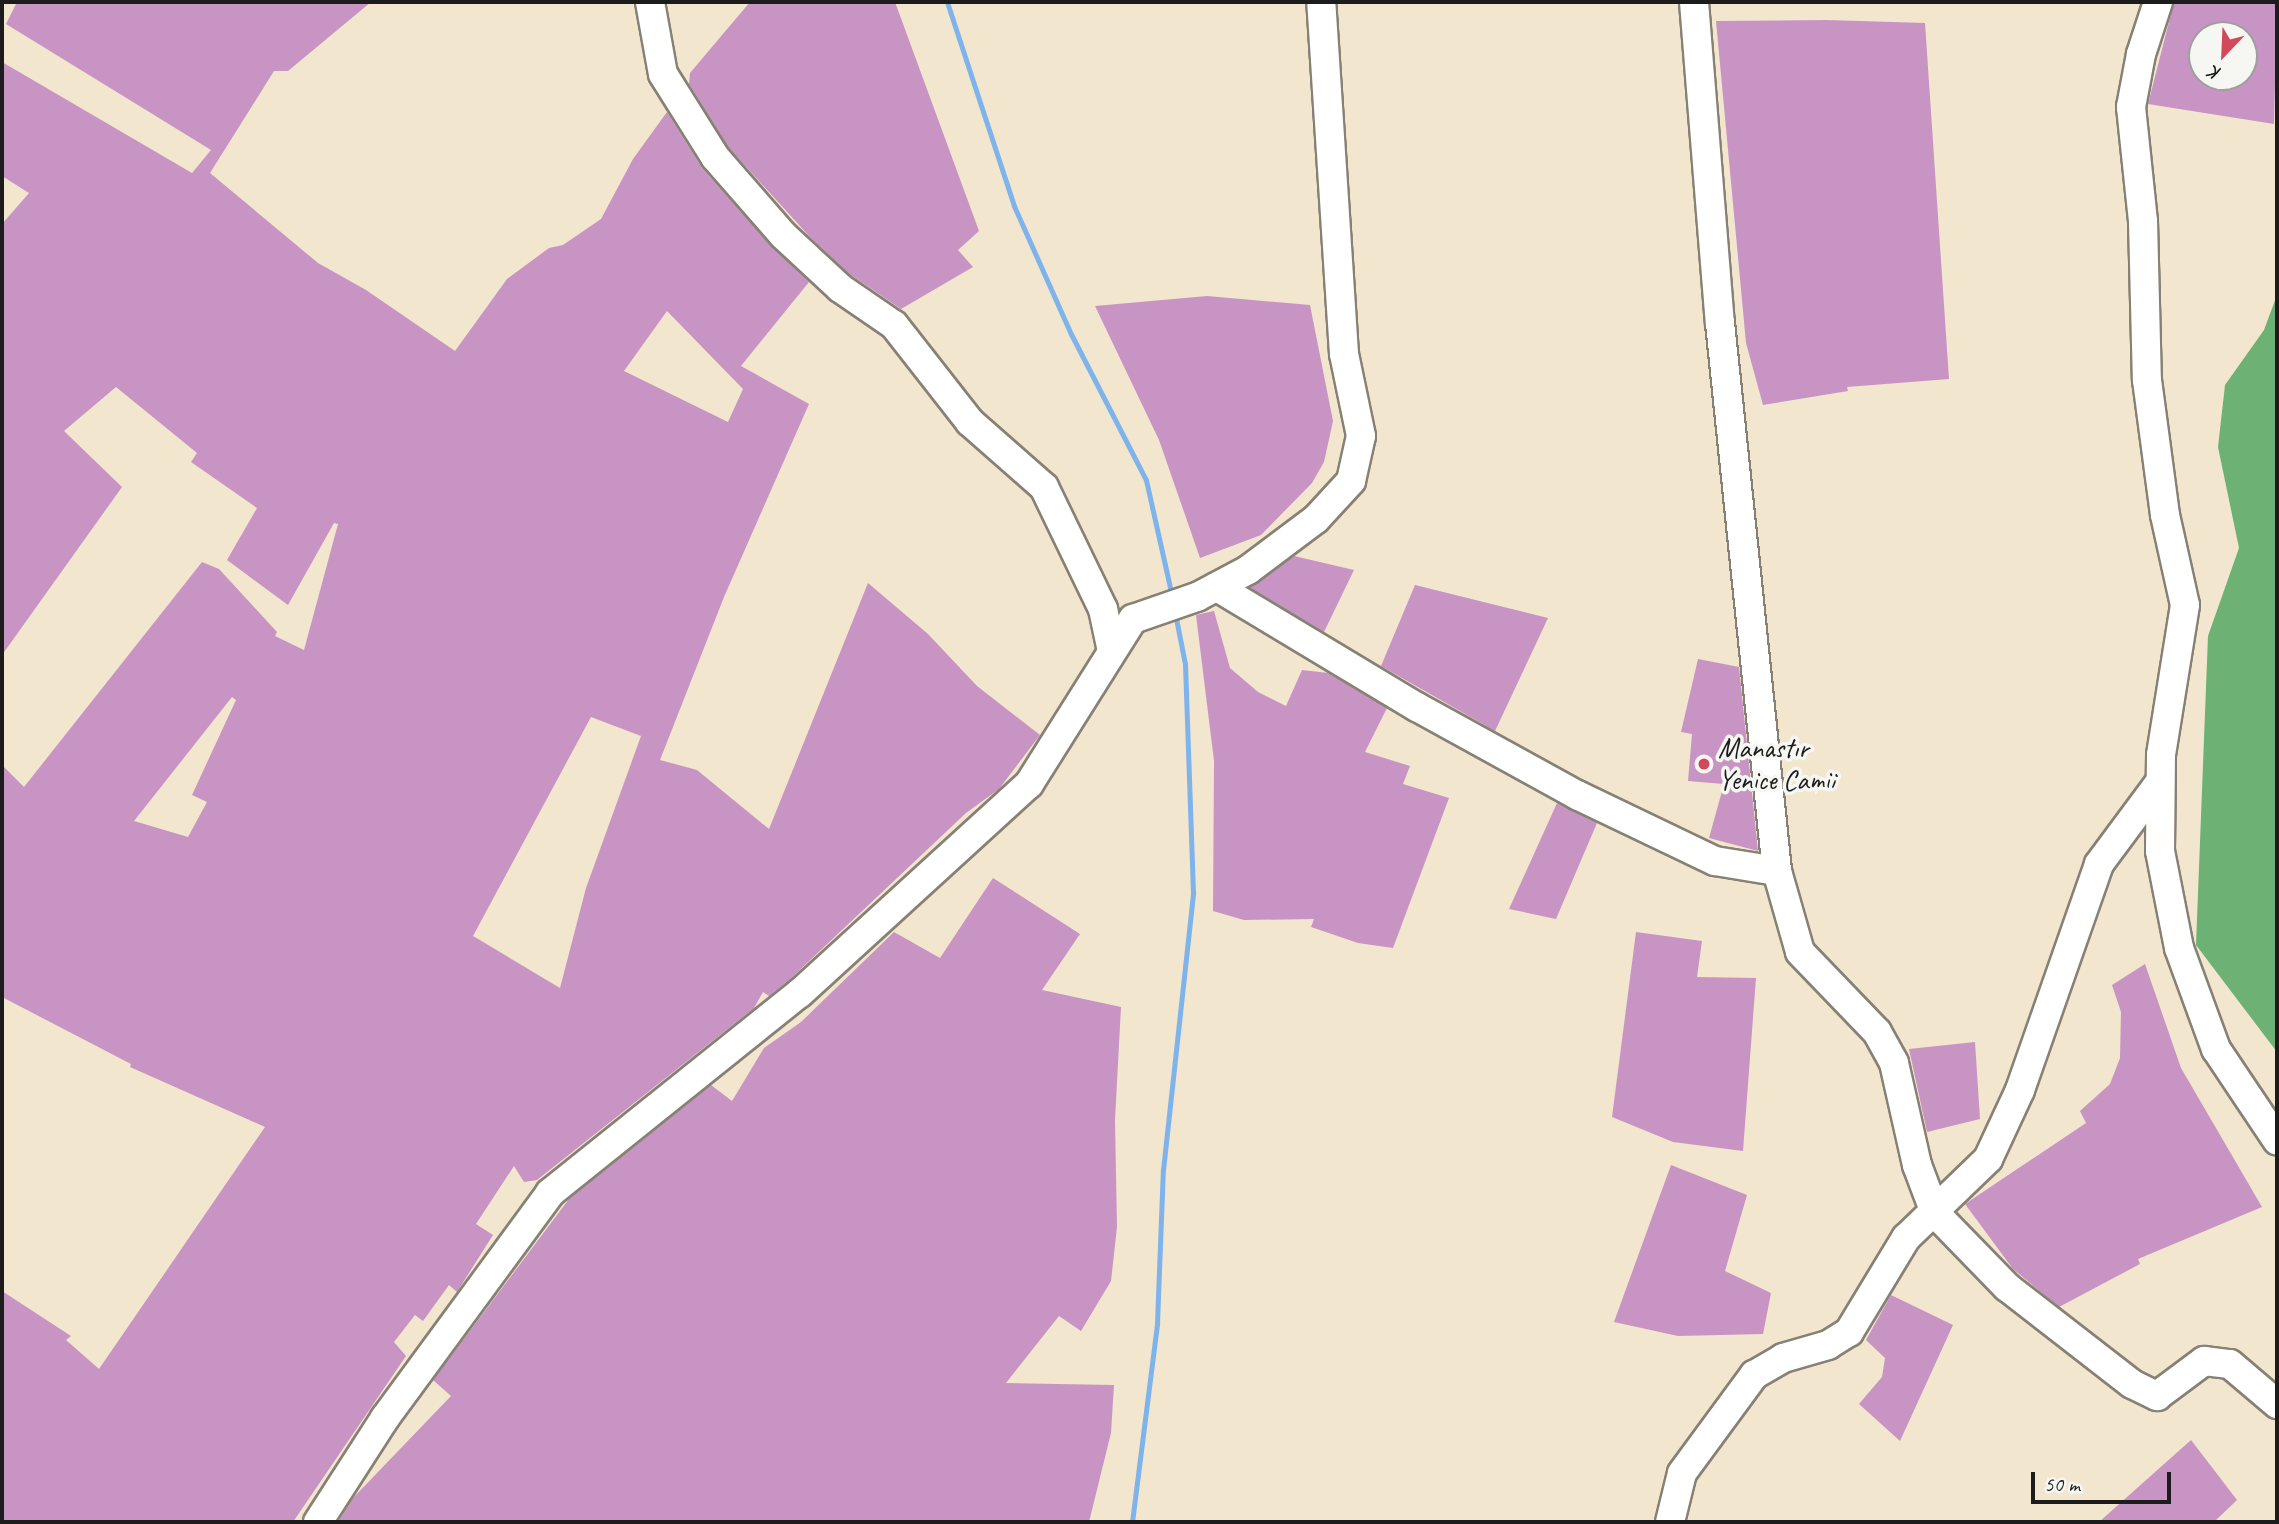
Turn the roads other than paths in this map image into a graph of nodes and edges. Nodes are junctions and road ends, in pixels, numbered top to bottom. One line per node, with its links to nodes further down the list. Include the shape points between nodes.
1 (650, 2): 6 (street, via 663,74 715,157 783,236 840,288 894,325 970,422 1044,487 1103,609)
2 (1321, 2): 5 (street, via 1344,354 1361,436 1351,481 1316,519 1248,570)
3 (1694, 2): 8 (street, via 1721,336)
4 (2158, 2): 7 (street, via 2141,54 2131,107 2143,221 2147,380 2165,515 2185,605)
5 (1207, 592): 6 (street, via 1133,619); 8 (street, via 1577,795 1714,861)
6 (1111, 648): 12 (street, via 1029,784 800,993 550,1193 384,1418)
7 (2160, 782): 9 (street, via 2160,851 2179,948 2216,1049); 10 (street, via 2099,864 2020,1090 1988,1159)
8 (1777, 871): 10 (street, via 1800,953 1877,1032 1894,1063 1917,1165)
9 (2277, 1140)
10 (1935, 1213): 11 (street, via 2007,1287 2132,1384 2157,1396 2204,1361 2230,1364); 13 (street, via 1906,1238 1849,1332 1828,1345 1783,1358 1754,1375 1682,1473)
11 (2277, 1404)
12 (318, 1522)
13 (1670, 1522)

